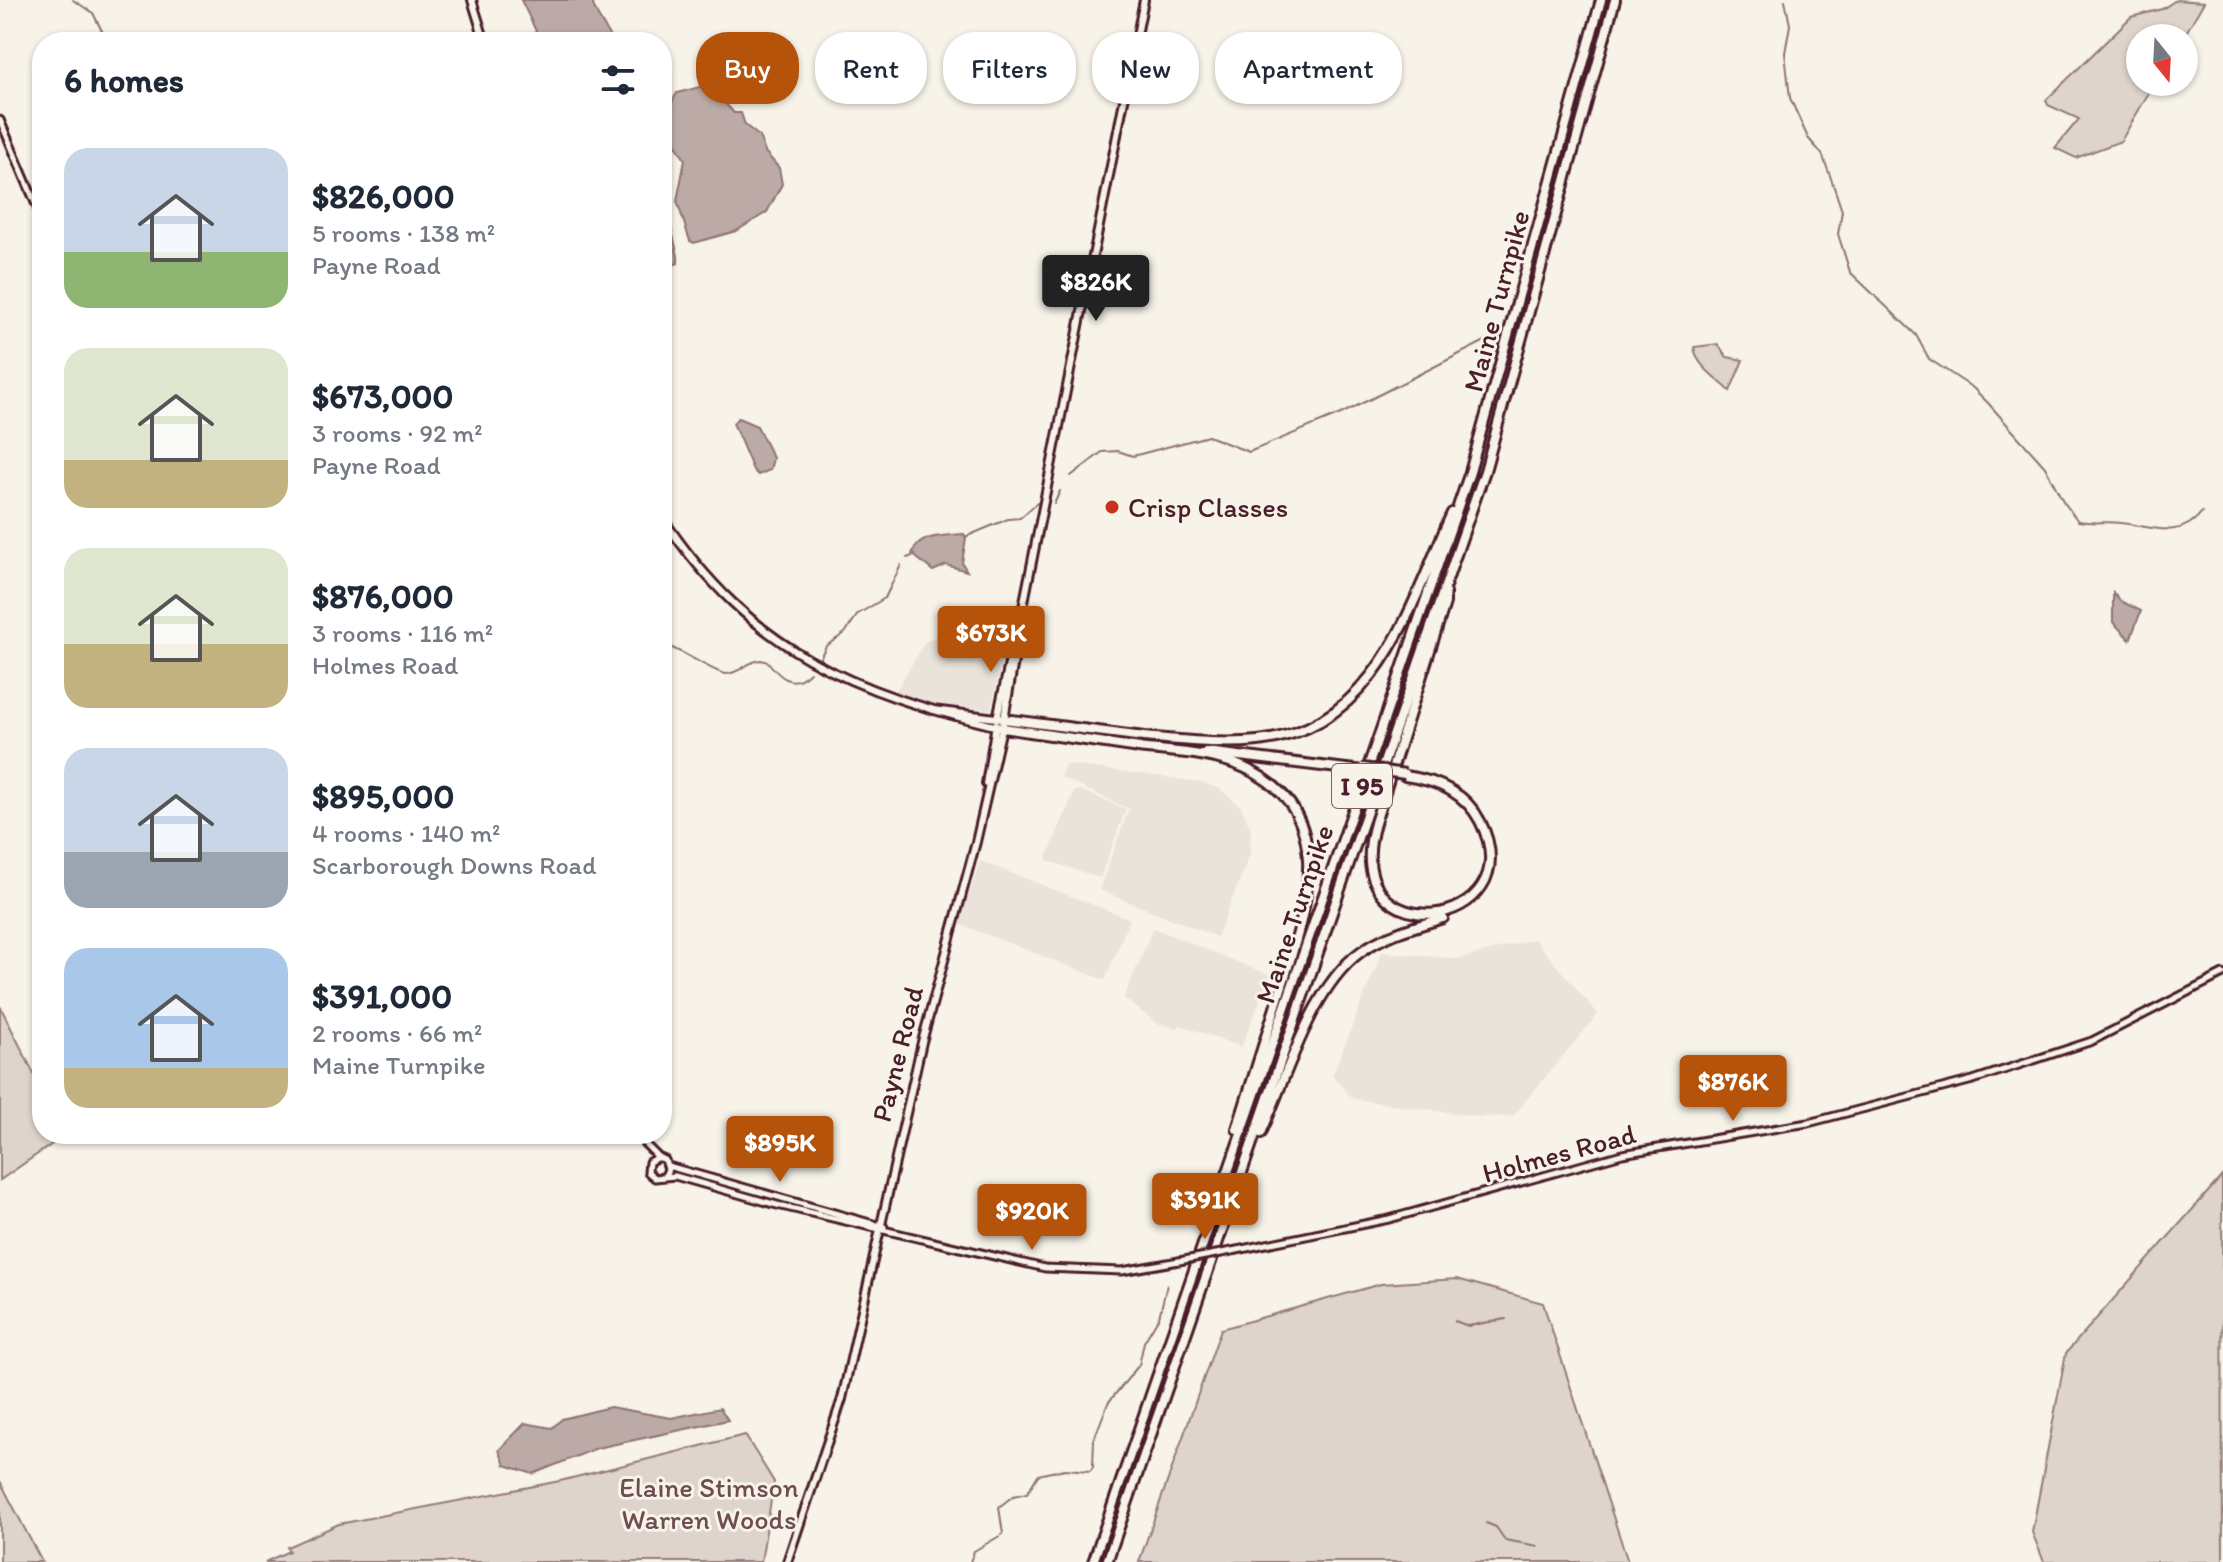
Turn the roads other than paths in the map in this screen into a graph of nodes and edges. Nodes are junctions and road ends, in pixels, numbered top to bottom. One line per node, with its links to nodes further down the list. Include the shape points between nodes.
1 (472, 0): 5 (main road)
2 (1144, 0): 11 (main road, Payne Road)
3 (1601, 0): 8 (highway, Maine Turnpike / I 95)
4 (1615, 0): 10 (highway, Maine Turnpike / I 95, via 1492,445)
5 (482, 32)
6 (0, 120): 7 (street)
7 (32, 195)
8 (1470, 472): 12 (highway, via 1391,649 1350,701 1307,728 1266,740); 22 (highway, Maine Turnpike / I 95)
9 (672, 530): 11 (main road, via 714,583 782,642 855,684 933,710)
10 (1444, 588): 15 (highway, via 1445,603 1369,857 1374,879 1394,905 1415,914 1448,913 1468,902 1482,885 1490,863 1488,841 1477,815 1458,795 1439,783); 21 (highway, Maine Turnpike / I 95)
11 (1000, 723): 12 (highway); 13 (highway); 23 (main road, Payne Road)
12 (1143, 737): 14 (highway)
13 (1138, 748): 14 (highway); 22 (highway, via 1214,758 1256,774 1289,804 1307,845 1303,917)
14 (1363, 770): 15 (highway, bridge)
15 (1405, 775): 21 (highway, via 1449,786 1474,808 1492,849 1487,882 1456,913 1376,942 1341,970 1317,1007)
16 (2223, 974): 23 (street, Holmes Road, bridge, via 2092,1041 1973,1080 1770,1131 1622,1154 1389,1219 1179,1261 1122,1271 1045,1268)
17 (645, 1144): 18 (street)
18 (655, 1159): 19 (street); 20 (street, via 647,1165 650,1175)
19 (668, 1166): 20 (street); 23 (street)
20 (665, 1176): 23 (street)
21 (1241, 1177): 26 (highway, Maine Turnpike / I 95)
22 (1219, 1200): 25 (highway, Maine Turnpike / I 95)
23 (880, 1228): 24 (main road, Payne Road, via 842,1399)
24 (787, 1562)
25 (1093, 1562)
26 (1107, 1562)

